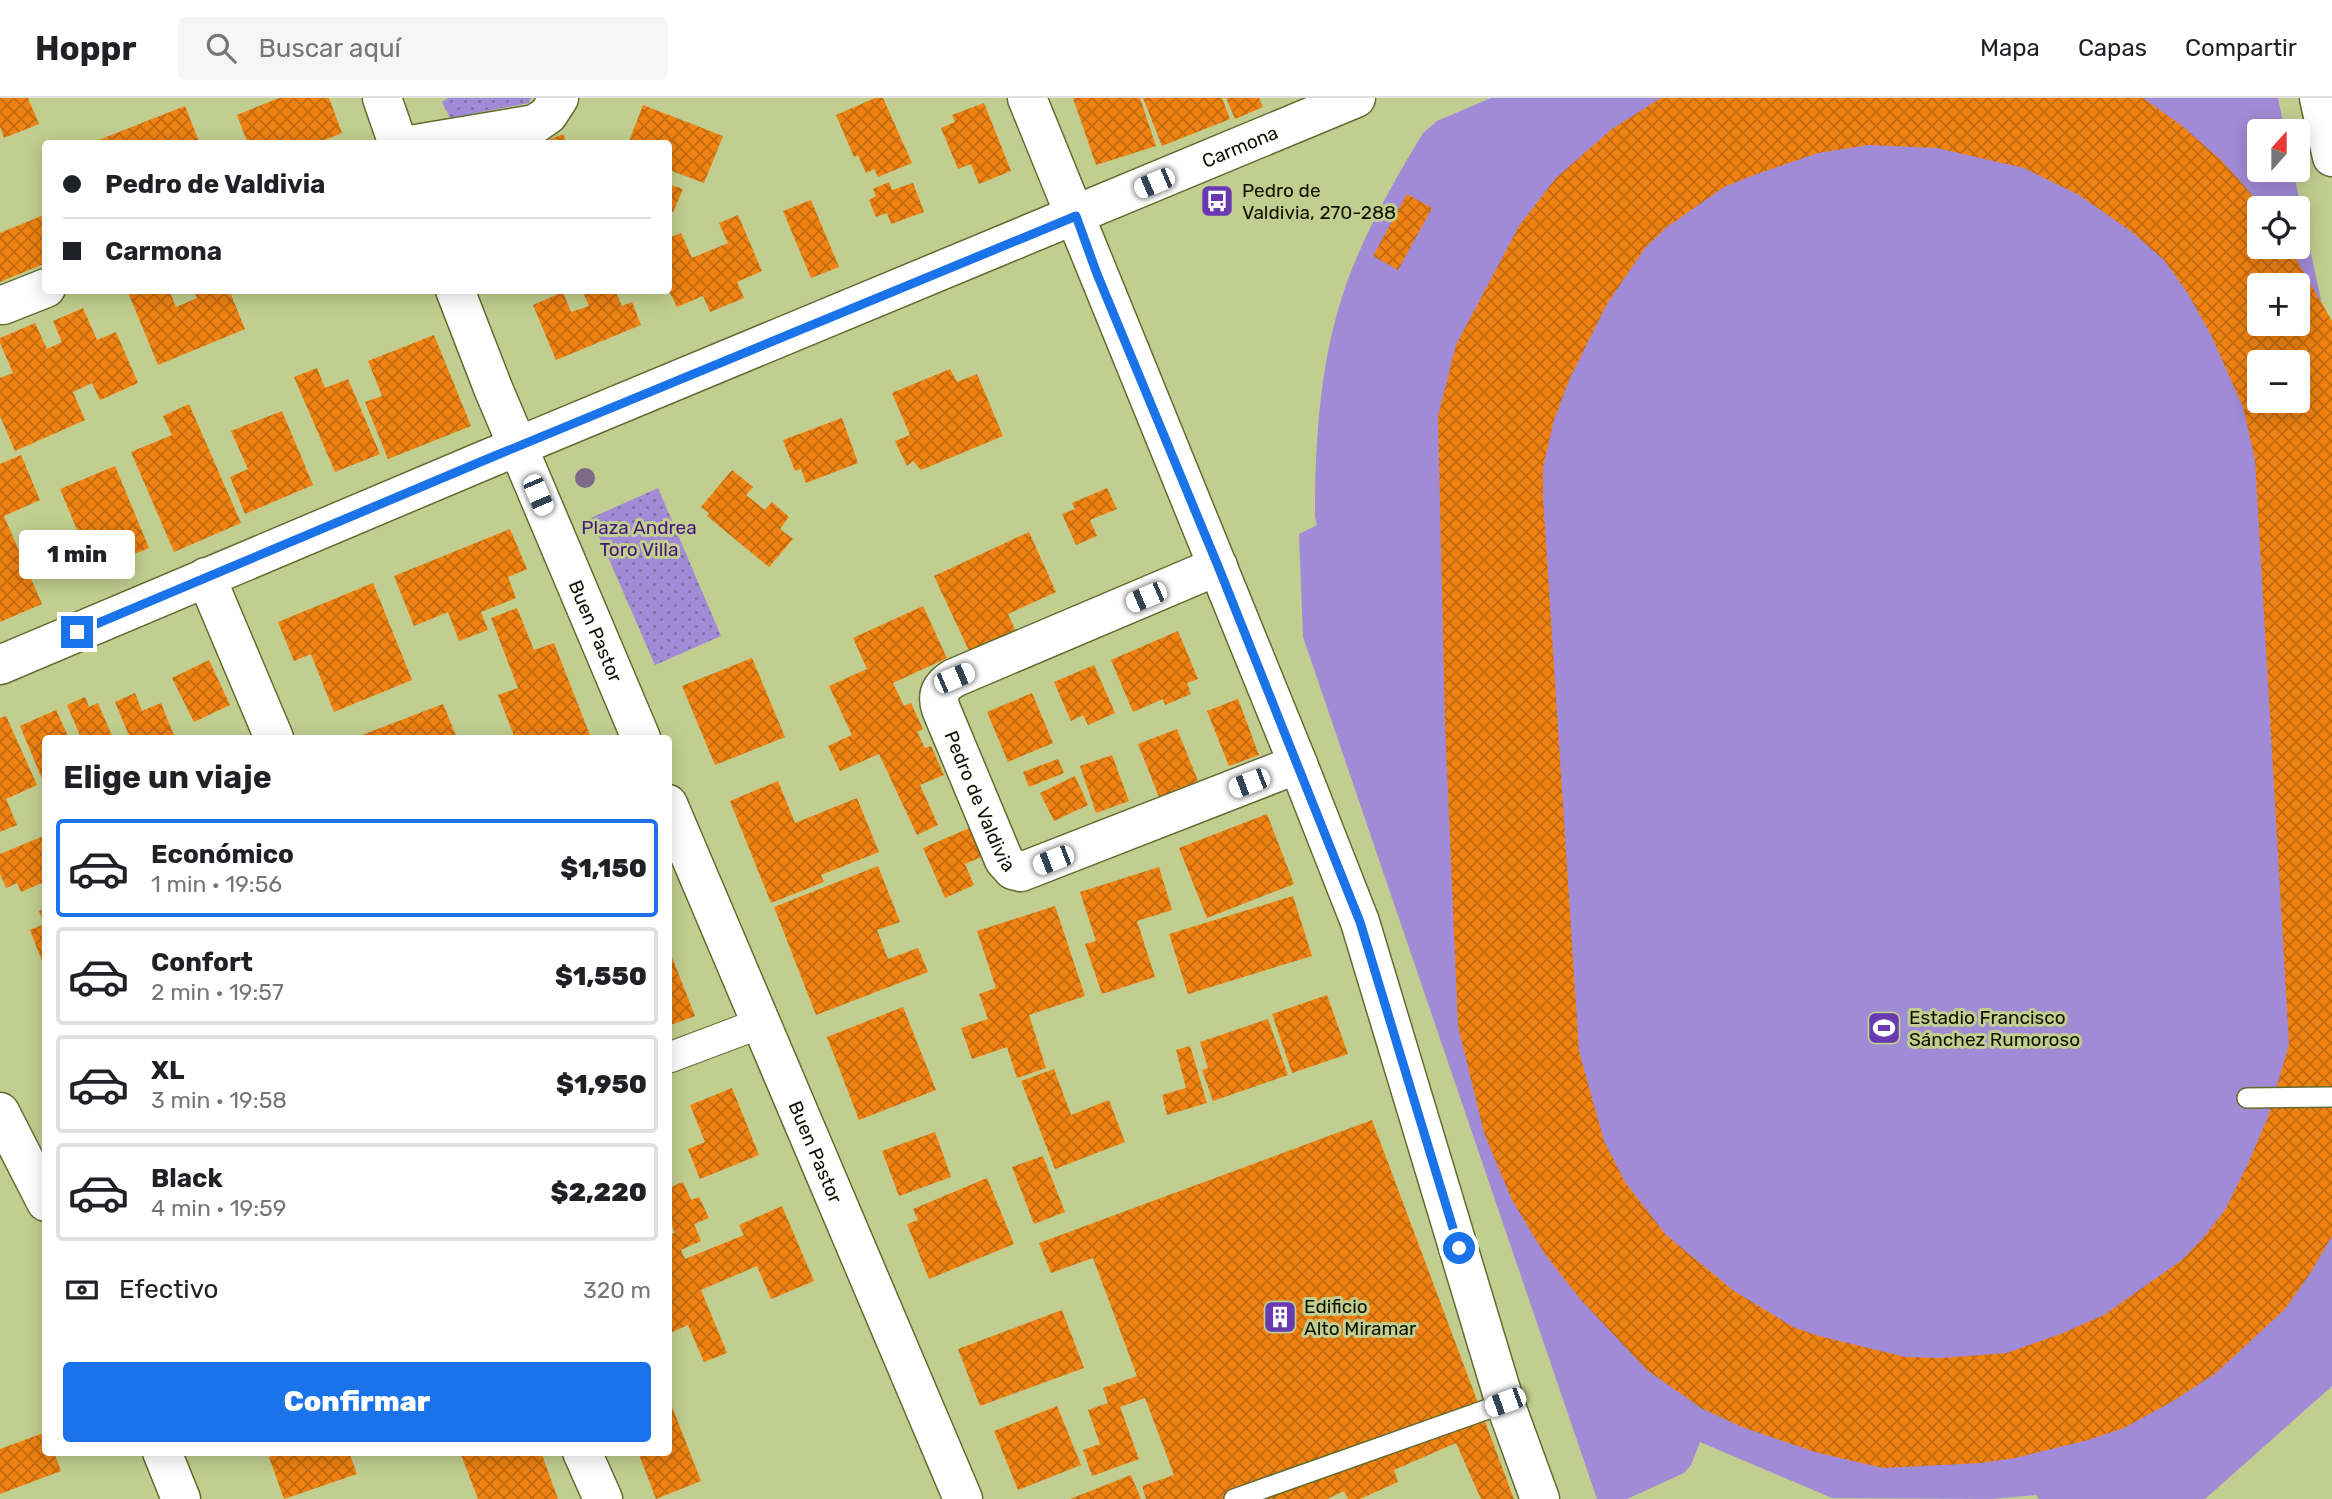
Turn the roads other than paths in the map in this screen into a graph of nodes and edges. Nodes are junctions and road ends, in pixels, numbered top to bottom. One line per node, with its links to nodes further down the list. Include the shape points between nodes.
1 (382, 98): 6 (street)
2 (559, 98): 7 (street, via 535,124)
3 (1027, 98): 9 (street)
4 (1356, 98): 9 (street, Carmona)
5 (2319, 98): 8 (street)
6 (397, 140)
7 (440, 140)
8 (2332, 157)
9 (1076, 216): 13 (street, Carmona); 14 (street)
10 (42, 290): 12 (street)
11 (457, 294): 13 (street, Buen Pastor)
12 (3, 305)
13 (518, 446): 15 (street, Carmona); 18 (street, Buen Pastor)
14 (1218, 566): 19 (street); 19 (street, Pedro de Valdivia, via 954,678 940,692 941,709 1004,860 1021,872)
15 (206, 577): 16 (street, Carmona); 17 (street)
16 (0, 664)
17 (273, 735)
18 (640, 735)
19 (1298, 764): 27 (street, via 1360,922)
20 (672, 813): 21 (street, Buen Pastor)
21 (761, 1023): 22 (street); 32 (street, Buen Pastor)
22 (672, 1056)
23 (2332, 1097): 24 (lane)
24 (2247, 1098)
25 (0, 1112): 26 (street)
26 (42, 1194)
27 (1505, 1402): 33 (lane); 34 (street)
28 (164, 1456): 30 (street)
29 (584, 1456): 31 (street)
30 (181, 1499)
31 (603, 1499)
32 (963, 1499)
33 (1234, 1499)
34 (1540, 1499)

